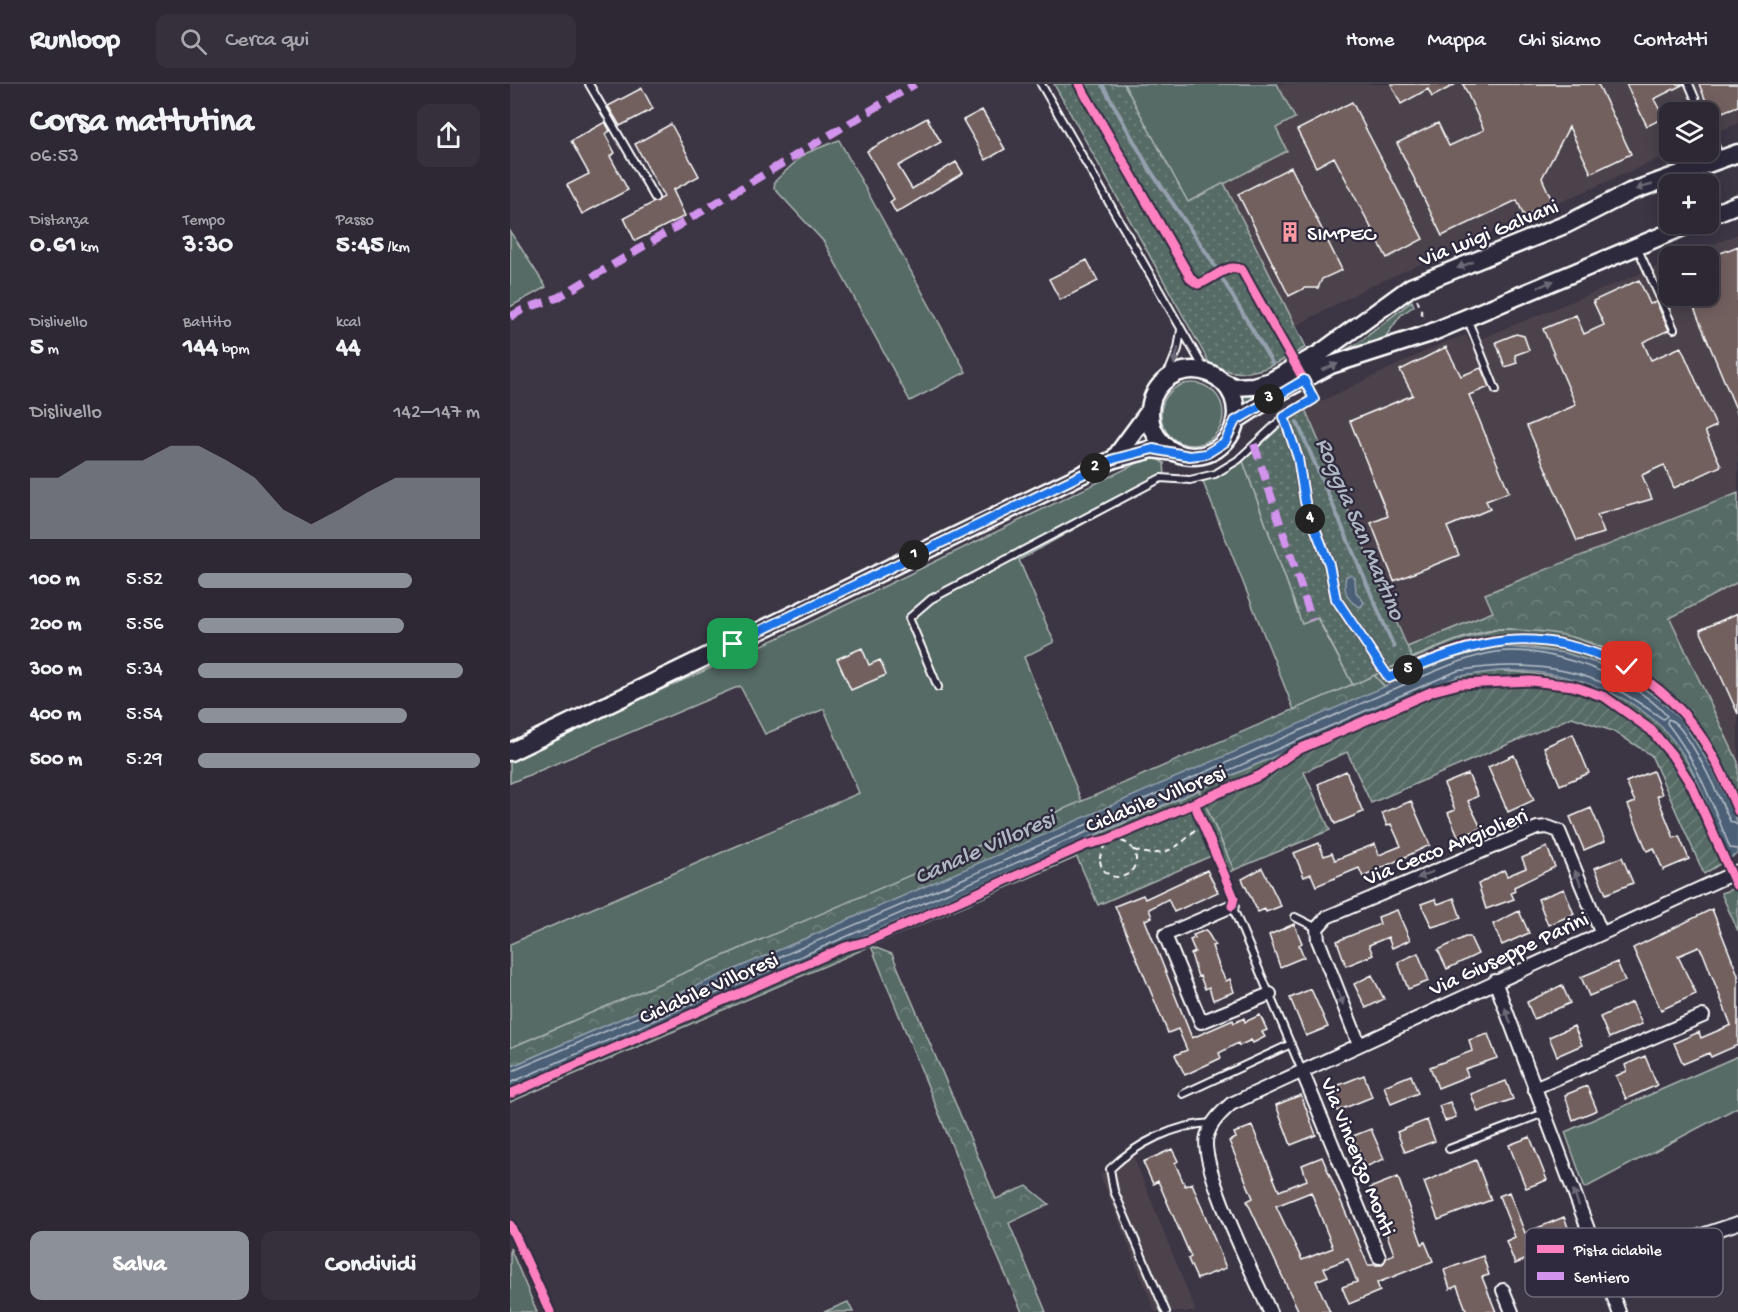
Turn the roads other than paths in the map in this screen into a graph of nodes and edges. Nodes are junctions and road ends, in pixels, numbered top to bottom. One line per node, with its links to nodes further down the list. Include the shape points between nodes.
1 (589, 84): 8 (lane)
2 (1041, 84): 15 (lane)
3 (1689, 84): 4 (lane)
4 (1697, 102)
5 (1738, 153): 7 (main road, Via Luigi Galvani)
6 (1719, 155): 7 (lane)
7 (1721, 160): 19 (main road, Via Luigi Galvani, one-way to 19, via 1630,192 1567,224 1412,287)
8 (655, 198)
9 (1737, 206): 10 (main road)
10 (1719, 212)
11 (1665, 234): 12 (main road)
12 (1636, 246): 13 (main road, one-way to 12); 14 (lane)
13 (1466, 317): 19 (main road, one-way to 13); 20 (lane)
14 (1674, 328)
15 (1181, 329): 16 (lane); 17 (lane, one-way to 17, via 1178,349)
16 (1206, 372): 17 (main road, via 1184,372); 18 (main road)
17 (1165, 381): 22 (main road, via 1154,394)
18 (1221, 381): 19 (main road, via 1234,387); 23 (main road, via 1233,399)
19 (1274, 387): 23 (main road)
20 (1496, 390)
21 (1314, 399): 26 (lane, via 1284,417 1238,460 1215,474 1190,480 1161,478 931,599 909,618)
22 (1150, 410): 24 (main road, via 1156,435); 25 (main road)
23 (1235, 421): 24 (main road, via 1225,442 1213,451 1198,456)
24 (1175, 452): 25 (main road, via 1153,449)
25 (1114, 459): 27 (main road)
26 (938, 687)
27 (510, 752)
28 (1736, 872): 32 (street, Via Giuseppe Parini)
29 (1233, 906): 34 (lane); 34 (street, via 1165,935 1201,1022)
30 (1295, 917): 31 (lane)
31 (1317, 928): 32 (street, Via Cecco Angiolieri, one-way to 31, via 1558,831 1547,827 1327,917); 37 (street, one-way to 37, via 1318,940)
32 (1600, 932): 33 (street, Via Giuseppe Parini)
33 (1495, 981): 37 (street, Via Giuseppe Parini); 39 (street, one-way to 33)
34 (1270, 994): 36 (lane)
35 (1703, 1016): 39 (street)
36 (1291, 1044): 38 (lane); 40 (lane)
37 (1359, 1044): 38 (street, Via Giuseppe Parini)
38 (1302, 1071): 42 (street, Via Giuseppe Parini, via 1231,1104); 47 (street, Via Vincenzo Monti)
39 (1534, 1088): 41 (street)
40 (1183, 1094)
41 (1544, 1113): 43 (lane); 45 (street, one-way to 41)
42 (1214, 1123): 50 (lane, via 1194,1123 1133,1149 1110,1169 1114,1191); 51 (street, via 1206,1137 1208,1166)
43 (1449, 1149)
44 (1738, 1223): 46 (street)
45 (1588, 1228)
46 (1723, 1228)
47 (1379, 1257)
48 (1503, 1290): 52 (street)
49 (1614, 1297): 53 (street)
50 (1166, 1312)
51 (1270, 1312)
52 (1512, 1312)
53 (1619, 1312)

